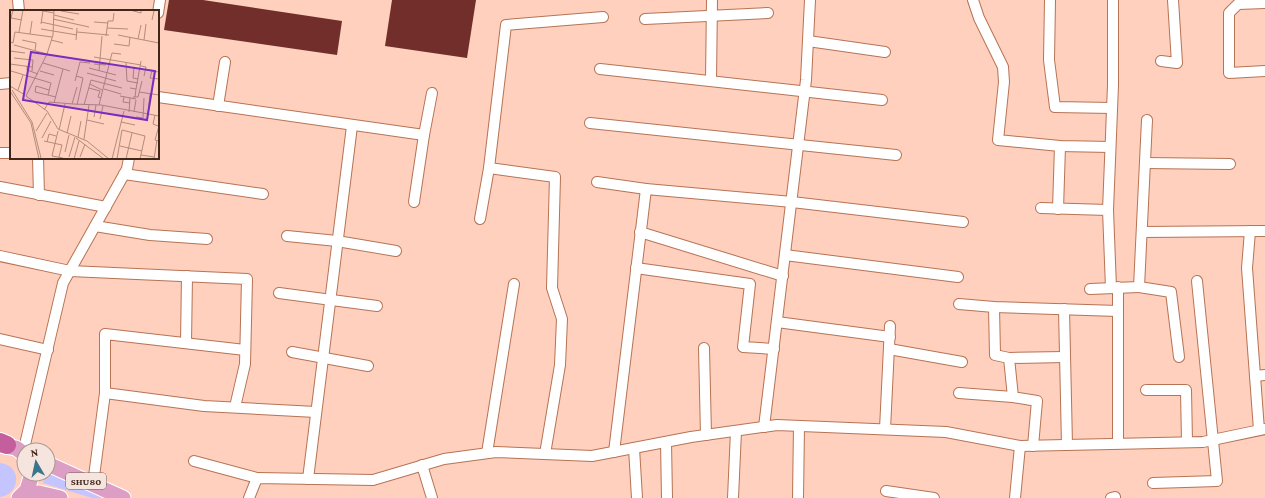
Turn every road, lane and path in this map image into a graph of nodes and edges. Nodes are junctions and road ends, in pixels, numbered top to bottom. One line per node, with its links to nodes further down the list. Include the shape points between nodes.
1 (18, 0): 9 (street)
2 (712, 0): 11 (street)
3 (810, 0): 14 (street)
4 (973, 0): 34 (street, via 1003,67 1004,82 998,140)
5 (1050, 0): 28 (street, via 1049,60 1055,107)
6 (1113, 0): 28 (street)
7 (1173, 0): 16 (street, via 1177,63)
8 (1265, 3): 19 (street, via 1238,4 1229,13 1229,73)
9 (19, 10)
10 (768, 13): 11 (street)
11 (713, 16): 13 (street); 20 (street)
12 (603, 17): 43 (street, via 506,25)
13 (645, 19)
14 (808, 41): 15 (street); 23 (street)
15 (885, 52)
16 (1161, 61)
17 (225, 62): 27 (street)
18 (600, 69): 20 (street)
19 (1265, 71)
20 (711, 81): 23 (street)
21 (10, 83): 22 (street)
22 (0, 84)
23 (805, 92): 26 (street); 33 (street)
24 (432, 93): 32 (street)
25 (159, 97): 27 (street)
26 (882, 100)
27 (218, 106): 31 (street)
28 (1112, 108): 35 (street)
29 (1147, 120): 41 (street)
30 (590, 123): 33 (street)
31 (352, 126): 32 (street); 65 (street)
32 (424, 135): 50 (street)
33 (798, 145): 38 (street); 51 (street)
34 (1060, 146): 35 (street); 54 (street)
35 (1110, 147): 55 (street)
36 (10, 153): 37 (street)
37 (0, 154)
38 (896, 155)
39 (38, 159): 49 (street)
40 (129, 159): 44 (street)
41 (1145, 163): 42 (street); 62 (street)
42 (1230, 164)
43 (489, 168): 56 (street); 127 (street, via 555,177 552,288 562,318 560,365)
44 (124, 174): 48 (street); 52 (street)
45 (597, 182): 47 (street)
46 (0, 187): 49 (street)
47 (646, 189): 51 (street); 61 (street)
48 (263, 194)
49 (40, 195): 52 (street)
50 (414, 202)
51 (792, 202): 57 (street); 67 (street)
52 (106, 207): 58 (street)
53 (1041, 208): 54 (street)
54 (1058, 208): 55 (street)
55 (1108, 210): 76 (street)
56 (480, 219)
57 (963, 222)
58 (95, 226): 64 (street, via 150,235); 70 (street)
59 (1250, 231): 60 (street); 62 (street); 103 (street, via 1247,268)
60 (1265, 231)
61 (640, 232): 69 (street); 72 (street)
62 (1142, 232): 77 (street)
63 (287, 236): 65 (street)
64 (207, 239)
65 (337, 241): 66 (street); 80 (street)
66 (396, 251)
67 (785, 255): 72 (street); 73 (street)
68 (0, 256): 70 (street)
69 (636, 268): 92 (street, via 750,284 743,346); 125 (street)
70 (70, 271): 71 (street); 94 (street, via 63,283)
71 (187, 276): 90 (street); 95 (street, via 247,279)
72 (783, 276): 86 (street)
73 (958, 277)
74 (1198, 281): 116 (street)
75 (514, 284): 126 (street)
76 (1114, 287): 77 (street); 78 (street); 85 (street)
77 (1139, 287): 98 (street, via 1171,292)
78 (1090, 289)
79 (279, 293): 80 (street)
80 (330, 299): 82 (street); 99 (street)
81 (959, 304): 83 (street)
82 (377, 306)
83 (994, 307): 84 (street); 100 (street, via 995,355)
84 (1064, 308): 85 (street); 97 (street)
85 (1118, 311): 119 (street)
86 (777, 322): 88 (street); 92 (street)
87 (890, 326): 88 (street)
88 (890, 337): 93 (street)
89 (0, 339): 94 (street)
90 (186, 343): 95 (street); 105 (street, via 105,334)
91 (704, 348): 115 (street)
92 (774, 349): 111 (street)
93 (889, 349): 101 (street); 112 (street)
94 (48, 350): 124 (street)
95 (245, 350): 108 (street, via 245,364)
96 (292, 352): 99 (street)
97 (1065, 356): 100 (street); 120 (street)
98 (1179, 357)
99 (323, 358): 102 (street); 109 (street)
100 (1009, 358): 107 (street)
101 (962, 362)
102 (368, 366)
103 (1260, 376): 113 (street)
104 (1146, 390): 118 (street, via 1186,390)
105 (105, 393): 108 (street, via 204,406); 135 (street)
106 (959, 393): 107 (street)
107 (1013, 397): 122 (street, via 1037,401)
108 (235, 407): 109 (street)
109 (316, 412): 132 (street)
110 (799, 426): 111 (street); 112 (street); 145 (street)
111 (764, 427): 114 (street)
112 (885, 429): 121 (street, via 946,432)
113 (1262, 430): 116 (street)
114 (736, 431): 115 (street); 144 (street)
115 (706, 435): 117 (street)
116 (1214, 440): 118 (street); 134 (street, via 1217,481)
117 (666, 442): 123 (street); 143 (street)
118 (1187, 442): 119 (street)
119 (1118, 443): 120 (street)
120 (1067, 445): 122 (street)
121 (1020, 446): 122 (street); 147 (street)
122 (1033, 446)
123 (634, 448): 125 (street); 142 (street)
124 (13, 449)
125 (614, 452): 127 (street, via 592,456)
126 (487, 453): 127 (street); 129 (street)
127 (545, 454)
128 (194, 461): 131 (street)
129 (422, 465): 132 (street, via 373,480); 141 (street)
130 (56, 468): 135 (main road, SHU80)
131 (257, 478): 132 (street); 140 (street)
132 (308, 479)
133 (31, 482): 137 (main road, SHU80)
134 (1153, 483)
135 (93, 484): 139 (main road, SHU80)
136 (886, 491): 146 (street)
137 (21, 497): 138 (main road, SHU80, via 39,492)
138 (60, 498)
139 (123, 498)
140 (249, 498)
141 (432, 498)
142 (636, 498)
143 (667, 498)
144 (733, 498)
145 (798, 498)
146 (934, 498)
147 (1015, 498)

